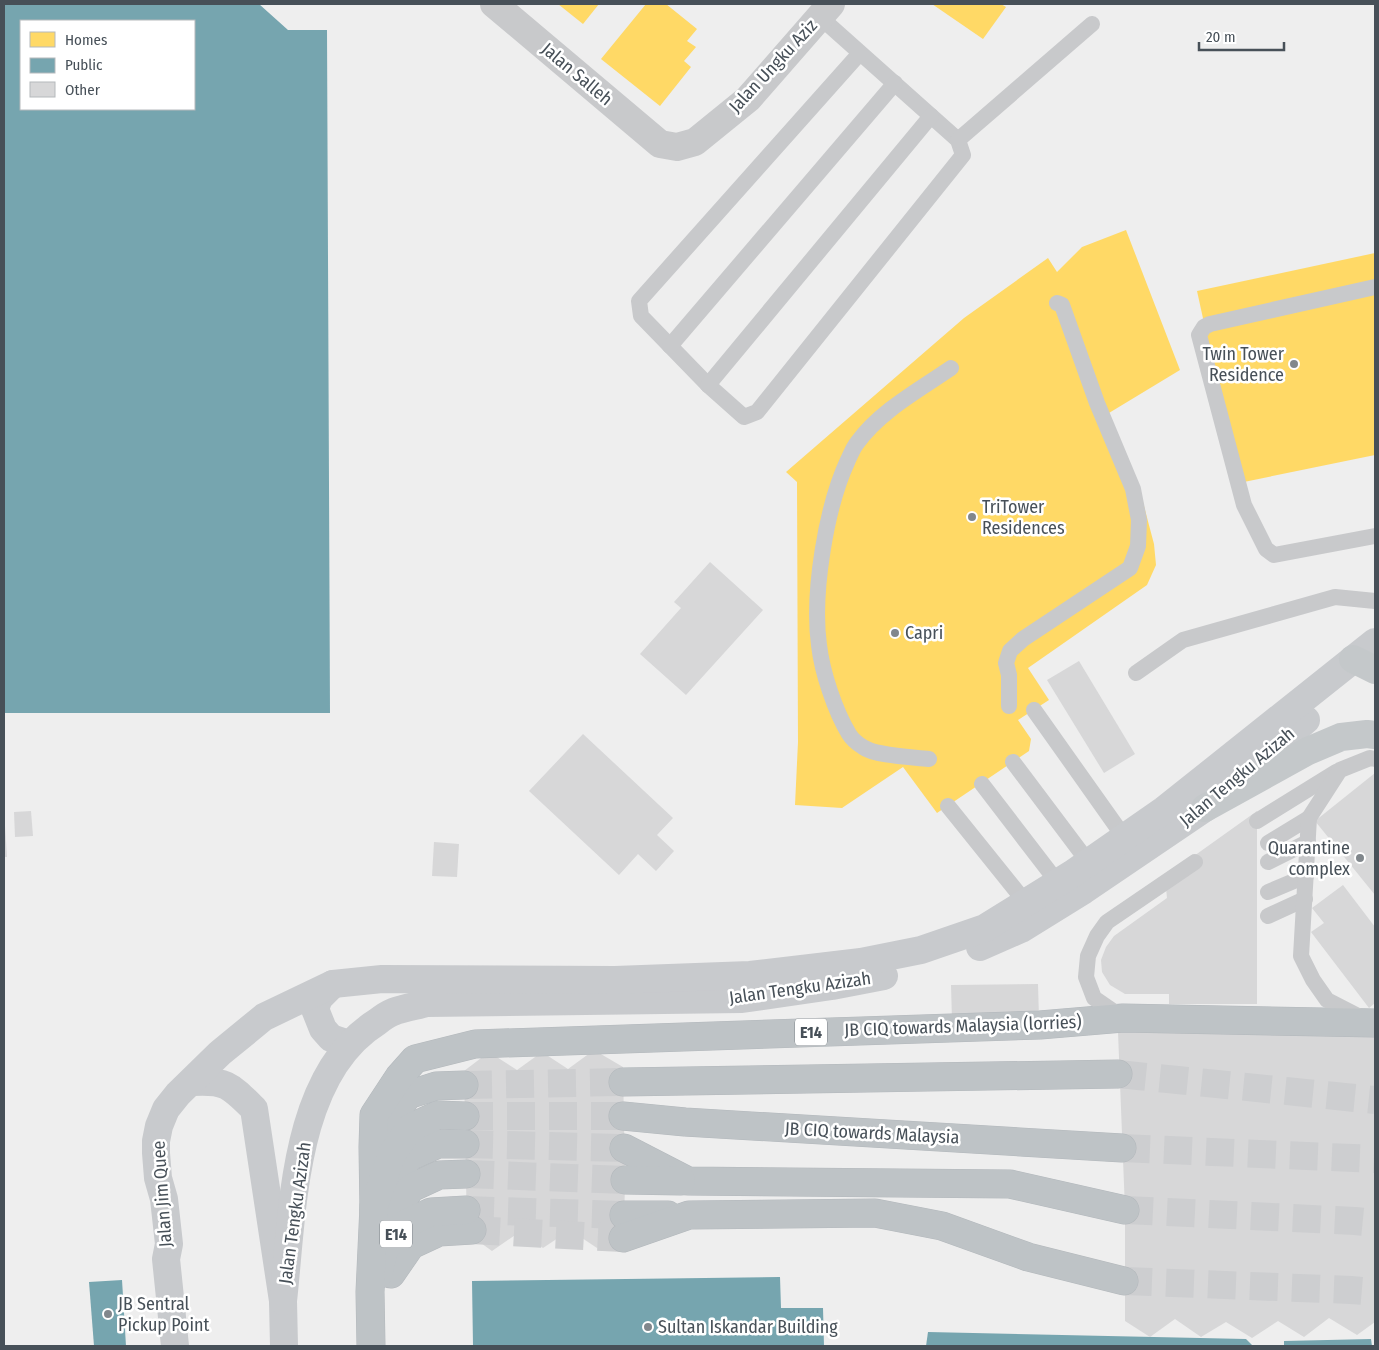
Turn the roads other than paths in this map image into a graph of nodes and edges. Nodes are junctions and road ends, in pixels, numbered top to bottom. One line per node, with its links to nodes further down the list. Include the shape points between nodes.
1 (494, 4): 8 (street, Jalan Salleh)
2 (825, 10): 4 (lane); 8 (street, Jalan Ungku Aziz, via 748,99 695,142 677,147)
3 (1092, 24): 7 (lane)
4 (860, 52): 5 (lane); 11 (lane, via 639,301 641,316)
5 (894, 83): 6 (lane); 11 (lane)
6 (931, 116): 7 (lane); 13 (lane)
7 (958, 140): 13 (lane, via 963,155 757,412 744,417)
8 (660, 144)
9 (1375, 287): 14 (lane, via 1210,324 1199,335 1244,505 1266,549 1274,555)
10 (1056, 303): 18 (lane, via 1062,305 1097,403 1133,489 1139,520 1138,546 1130,568 1010,651 1006,663)
11 (670, 346): 13 (lane)
12 (951, 368): 21 (lane, via 887,412 856,443 840,477 830,515 819,579 817,614 827,686 850,736 865,749)
13 (708, 385)
14 (1375, 536)
15 (1375, 601): 17 (lane, via 1335,597 1183,640)
16 (1370, 661): 27 (main road, Jalan Tengku Azizah); 30 (main road, Jalan Tengku Azizah)
17 (1136, 673)
18 (1009, 706)
19 (1034, 710): 30 (lane)
20 (1375, 734): 27 (main road, via 1341,737 1308,751)
21 (930, 759)
22 (1375, 759): 24 (lane)
23 (1013, 762): 35 (lane)
24 (1340, 770): 28 (lane); 29 (lane)
25 (982, 784): 37 (lane)
26 (948, 806): 40 (lane)
27 (1205, 808): 45 (main road, Jalan Tengku Azizah, via 1021,929 963,954 912,970 742,999 426,1003 392,1012 366,1028)
28 (1309, 818): 31 (lane); 32 (lane)
29 (1257, 821)
30 (1124, 837): 35 (main road, Jalan Tengku Azizah)
31 (1308, 842): 34 (lane); 36 (lane)
32 (1268, 843)
33 (1195, 862): 43 (lane, via 1107,922 1088,956 1086,977 1094,998)
34 (1268, 862)
35 (1088, 863): 37 (main road, Jalan Tengku Azizah)
36 (1306, 876): 38 (lane); 39 (lane)
37 (1058, 883): 40 (main road, Jalan Tengku Azizah)
38 (1268, 892)
39 (1305, 898): 41 (lane); 44 (lane, via 1301,956 1313,980 1327,1000)
40 (1026, 903): 42 (main road, Jalan Tengku Azizah, via 985,928 921,950 860,962 750,975 615,980 382,979)
41 (1268, 916)
42 (333, 984): 45 (main road, via 318,998 315,1009 322,1030 331,1038); 47 (main road, Jalan Tengku Azizah, via 264,1017 220,1053)
43 (1123, 1018): 44 (highway, JB CIQ towards Malaysia (lorries) / E14); 54 (highway, JB CIQ towards Malaysia (lorries) / E14, via 1040,1025 475,1044 415,1059 398,1077 374,1115)
44 (1373, 1022)
45 (349, 1044): 66 (main road, Jalan Tengku Azizah, via 324,1081 310,1114 296,1175)
46 (1118, 1074): 48 (highway)
47 (192, 1082): 66 (main road, via 218,1082 232,1088 254,1110); 68 (main road, Jalan Jim Quee, via 166,1109 156,1142 156,1164 169,1244 166,1259)
48 (623, 1082)
49 (464, 1085): 54 (highway, via 436,1086 408,1095)
50 (465, 1116): 59 (highway, E14, via 438,1115 410,1128 392,1154)
51 (623, 1116): 52 (highway, JB CIQ towards Malaysia)
52 (685, 1122): 55 (highway, JB CIQ towards Malaysia); 58 (highway, via 624,1148)
53 (465, 1144): 63 (highway, E14, via 438,1144 409,1157 391,1183)
54 (372, 1147): 59 (highway, JB CIQ towards Malaysia (lorries) / E14)
55 (1122, 1148)
56 (466, 1174): 64 (highway, E14, via 440,1175 411,1188 393,1213)
57 (625, 1180): 58 (highway)
58 (688, 1181): 60 (highway, via 1010,1184)
59 (374, 1209): 63 (highway, E14)
60 (1125, 1210)
61 (469, 1220): 67 (highway, E14, via 411,1245 392,1270)
62 (624, 1227): 65 (highway, via 689,1215 875,1213 942,1226 1028,1257)
63 (373, 1238): 64 (highway, E14)
64 (372, 1266): 67 (highway, E14)
65 (1124, 1281)
66 (283, 1301): 69 (main road)
67 (371, 1325)
68 (176, 1346)
69 (284, 1346)

